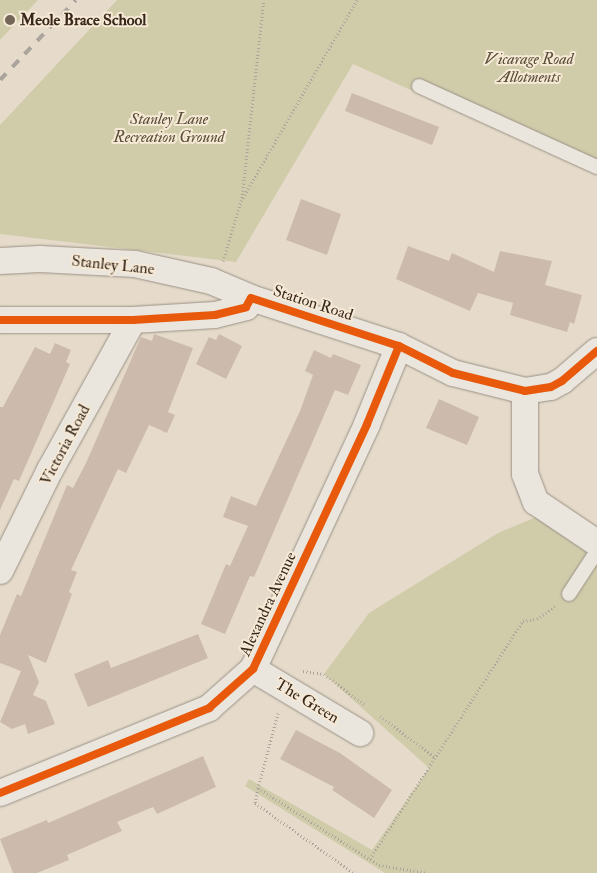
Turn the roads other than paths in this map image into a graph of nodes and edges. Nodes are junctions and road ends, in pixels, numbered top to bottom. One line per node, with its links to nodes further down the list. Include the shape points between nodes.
1 (420, 86): 2 (lane)
2 (597, 167)
3 (0, 261): 4 (street, Stanley Lane, via 40,259 135,264 211,281)
4 (251, 298): 6 (street, Station Road, via 246,307 215,315); 7 (street, Station Road)
5 (0, 320): 6 (street, Station Road)
6 (133, 320): 12 (street, Victoria Road, via 50,470)
7 (399, 346): 9 (street, Station Road, via 454,373); 14 (street, Alexandra Avenue, via 363,433)
8 (597, 351): 9 (street, via 562,381 551,387)
9 (525, 391): 10 (street, via 525,474 536,502)
10 (597, 543)
11 (597, 551): 13 (lane)
12 (0, 571)
13 (569, 594)
14 (253, 669): 15 (street, The Green); 16 (street, Alexandra Avenue, via 209,708)
15 (360, 733)
16 (0, 793)

